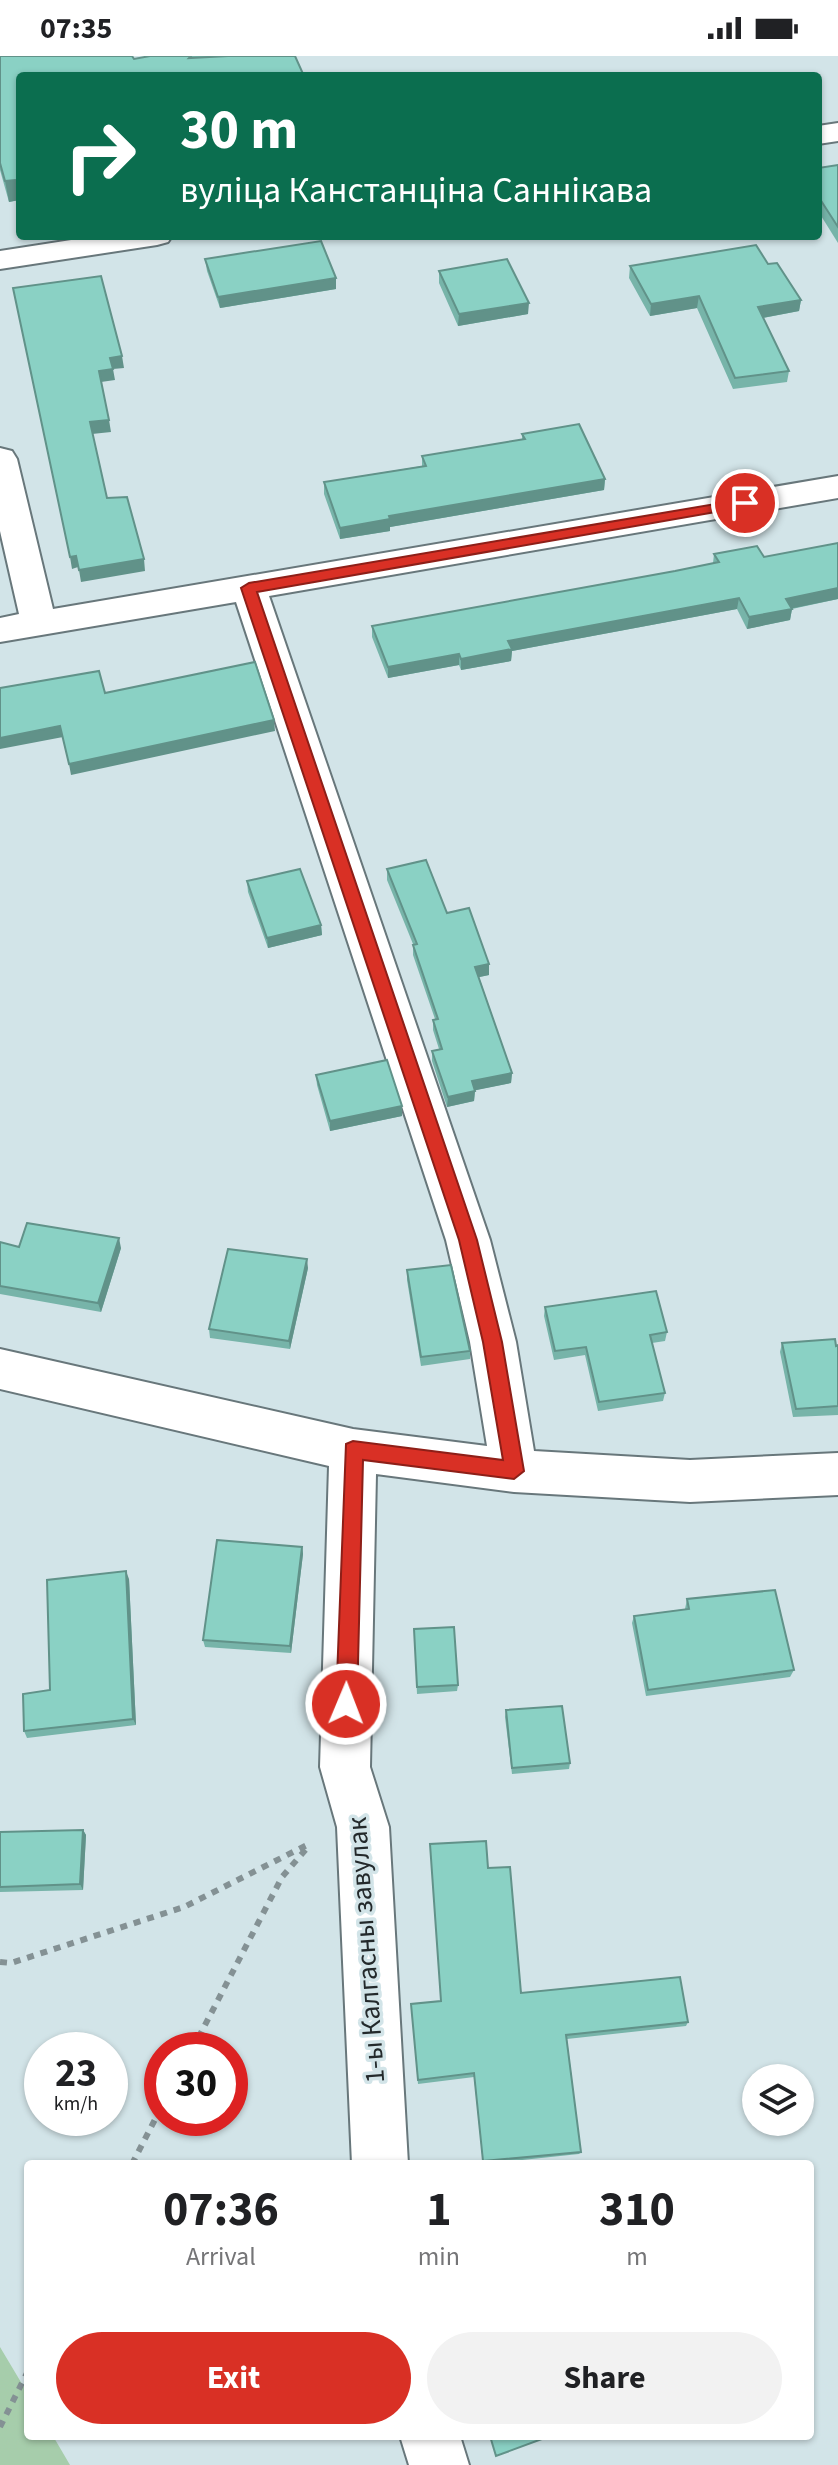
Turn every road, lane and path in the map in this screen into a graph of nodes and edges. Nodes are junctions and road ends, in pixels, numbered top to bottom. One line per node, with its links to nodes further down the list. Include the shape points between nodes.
1 (131, 240): 2 (street)
2 (0, 260)
3 (0, 459): 6 (street)
4 (838, 487): 5 (street)
5 (249, 588): 6 (street); 10 (street, via 468,1240 493,1342)
6 (39, 623): 7 (street)
7 (0, 630)
8 (0, 1369): 9 (street)
9 (353, 1450): 10 (street); 12 (street, 1-ы Калгасны завулак)
10 (514, 1471): 11 (street, via 690,1481)
11 (838, 1474)
12 (345, 1767): 13 (path); 18 (street, 1-ы Калгасны завулак, via 363,1827)
13 (311, 1843): 14 (path, 1-ы Калгасны завулак, via 184,1907 56,1950); 15 (path, via 282,1877)
14 (0, 1962)
15 (201, 2032)
16 (146, 2136): 17 (path)
17 (134, 2160)
18 (380, 2160)
19 (24, 2379): 20 (path)
20 (0, 2427)
21 (431, 2440): 22 (street)
22 (439, 2465)

